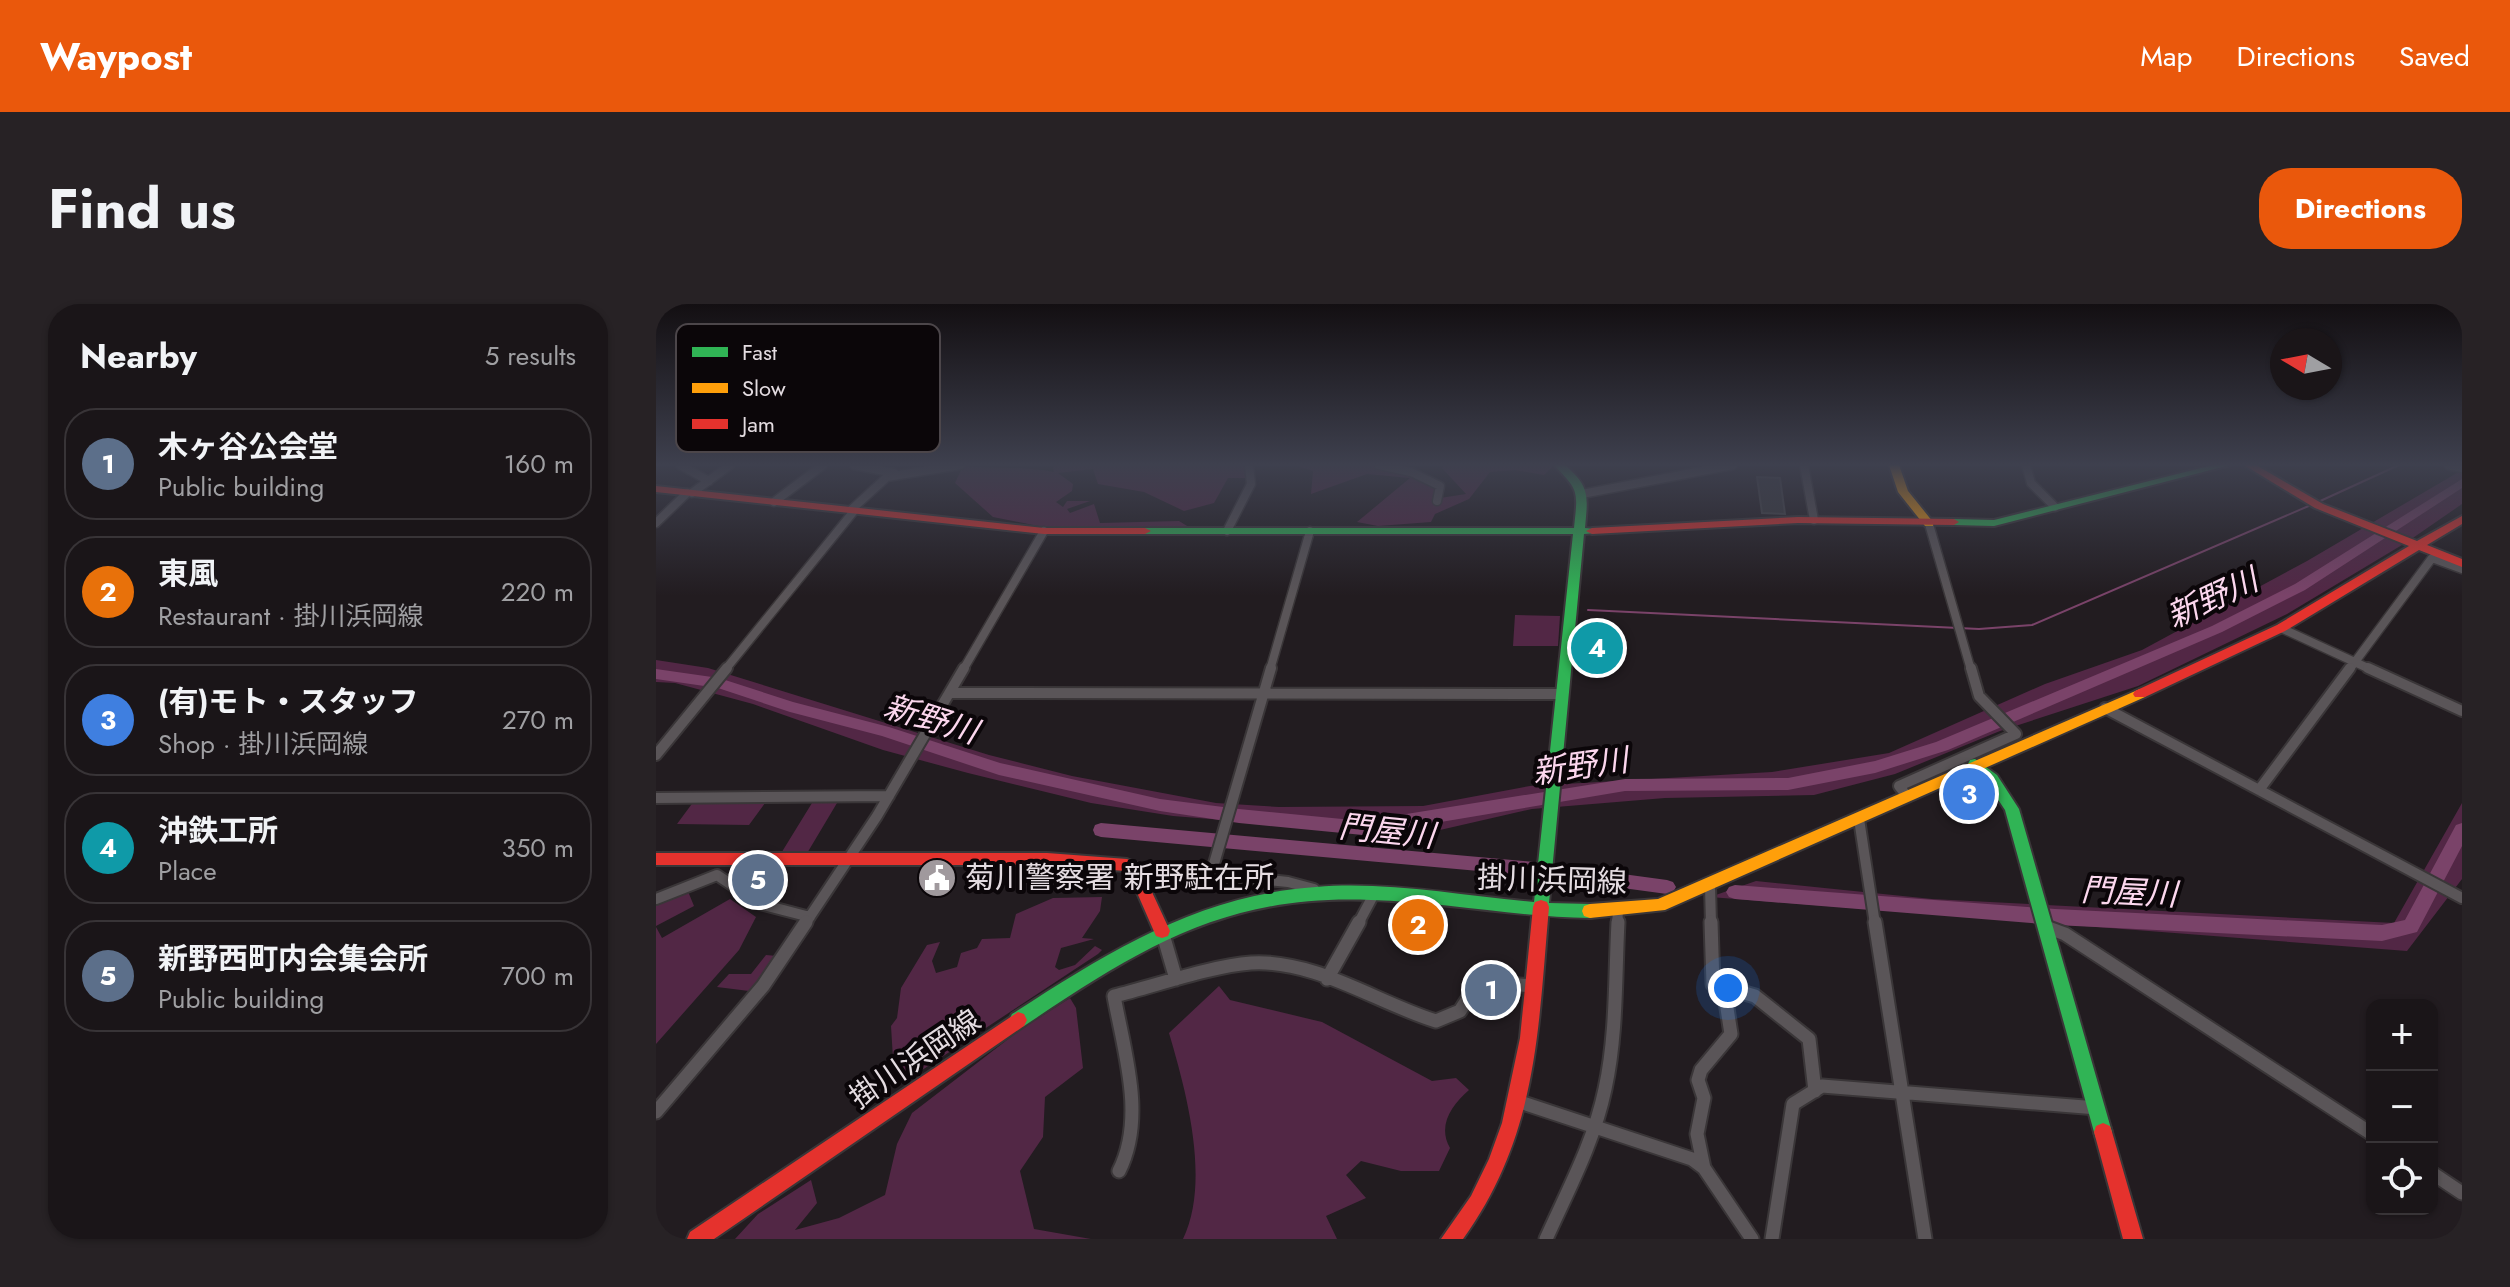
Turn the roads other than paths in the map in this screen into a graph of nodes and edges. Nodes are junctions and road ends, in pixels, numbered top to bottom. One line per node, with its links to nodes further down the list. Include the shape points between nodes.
1 (672, 509): 13 (street)
2 (831, 509): 10 (street)
3 (854, 509): 10 (street)
4 (1238, 509): 16 (street)
5 (1581, 509): 18 (street)
6 (1812, 509): 12 (street)
7 (1917, 509): 14 (street)
8 (2049, 509): 14 (street, via 1994,523)
9 (2325, 509): 19 (street)
10 (852, 511): 15 (street); 28 (street, via 709,692)
11 (2462, 519): 19 (street, 掛川浜岡線)
12 (1814, 520): 14 (street); 18 (street)
13 (656, 523)
14 (1929, 524): 32 (street, via 1979,696 2016,734 1899,786)
15 (1044, 531): 16 (street); 23 (street)
16 (1227, 531): 17 (street)
17 (1310, 531): 18 (street); 24 (street)
18 (1579, 532): 25 (street)
19 (2414, 545): 20 (street); 21 (street, 掛川浜岡線)
20 (2462, 566): 22 (street, via 2432,558)
21 (2281, 628): 22 (street); 26 (street, 掛川浜岡線)
22 (2355, 662): 27 (street); 31 (street)
23 (952, 693): 24 (street); 33 (street)
24 (1264, 693): 25 (street); 39 (street)
25 (1560, 694): 47 (street)
26 (2105, 708): 30 (street, 掛川浜岡線); 31 (street)
27 (2462, 711)
28 (661, 743): 29 (street)
29 (656, 755)
30 (1975, 764): 32 (street, 掛川浜岡線); 50 (street, via 2012,809)
31 (2259, 790): 45 (street)
32 (1906, 795): 35 (street, 掛川浜岡線)
33 (889, 796): 34 (street); 38 (street)
34 (656, 798)
35 (1859, 819): 42 (street, 掛川浜岡線); 57 (street)
36 (656, 859): 37 (street)
37 (723, 859): 38 (street); 40 (street)
38 (847, 859): 41 (street, via 1047,859 1127,865); 49 (street)
39 (1211, 874): 41 (street, via 1172,870); 43 (street)
40 (717, 875): 46 (street); 49 (street, via 766,909)
41 (1142, 885): 51 (street)
42 (1710, 886): 48 (street, 掛川浜岡線, via 1659,905); 55 (street, via 1713,984)
43 (1321, 891): 44 (street, 掛川浜岡線); 51 (street, 掛川浜岡線, via 1233,904)
44 (1374, 894): 47 (street, 掛川浜岡線); 53 (street)
45 (2462, 898)
46 (656, 899)
47 (1539, 910): 48 (street, 掛川浜岡線); 54 (street)
48 (1618, 911): 61 (street, via 1611,1054)
49 (810, 917): 60 (street, via 763,986)
50 (2046, 927): 59 (street); 62 (street, via 2065,934)
51 (1162, 931): 52 (street); 67 (street, 掛川浜岡線, via 1110,958)
52 (1176, 979): 53 (street, via 1267,962); 64 (street, via 1114,996 1130,1093 1132,1146)
53 (1327, 979): 54 (street, via 1436,1021 1460,1011 1484,982)
54 (1532, 986): 58 (street)
55 (1724, 989): 56 (street, via 1755,996 1809,1039); 63 (street, via 1731,1034 1698,1080 1704,1098 1697,1134)
56 (1815, 1091): 57 (street, via 1822,1086); 71 (street, via 1793,1104)
57 (1903, 1092): 59 (street); 72 (street)
58 (1520, 1102): 61 (street); 68 (street, via 1496,1175)
59 (2097, 1108): 73 (street)
60 (656, 1112)
61 (1595, 1126): 63 (street, via 1692,1159); 69 (street)
62 (2366, 1130)
63 (1704, 1168): 70 (street)
64 (1119, 1171)
65 (2438, 1177): 66 (street)
66 (2462, 1193)
67 (697, 1239)
68 (1451, 1239)
69 (1546, 1239)
70 (1752, 1239)
71 (1772, 1239)
72 (1925, 1239)
73 (2133, 1239)

